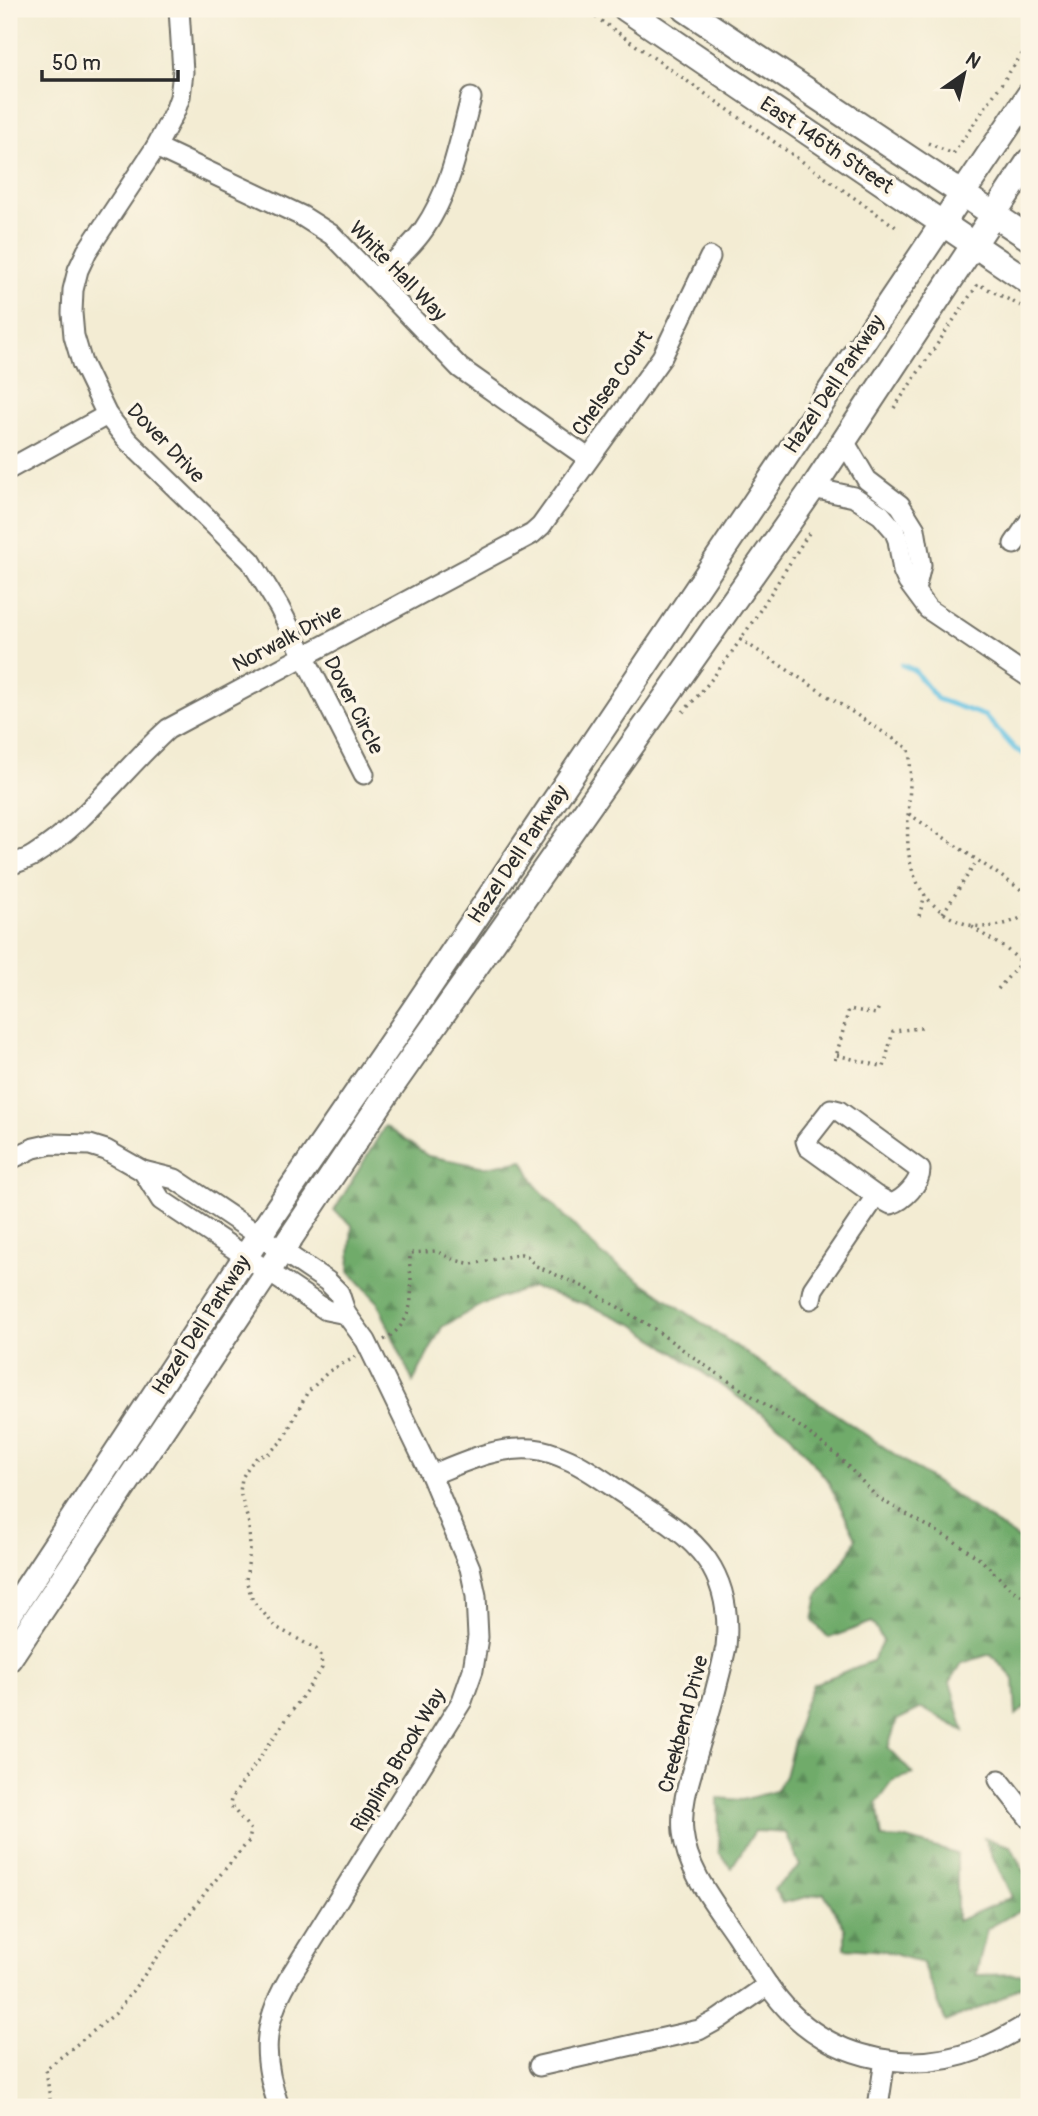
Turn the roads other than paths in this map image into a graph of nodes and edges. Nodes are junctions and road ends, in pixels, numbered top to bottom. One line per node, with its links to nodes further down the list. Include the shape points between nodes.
1 (179, 9): 6 (street, Dover Drive, via 180,97)
2 (626, 9): 10 (main road, East 146th Street)
3 (685, 9): 8 (main road, East 146th Street)
4 (1029, 95): 8 (main road, Hazel Dell Parkway)
5 (471, 98): 14 (street, via 441,201 423,231)
6 (156, 147): 14 (street, White Hall Way, via 302,216 332,235); 16 (street, Dover Drive, via 87,251 73,290 74,336)
7 (1029, 161): 9 (main road, Hazel Dell Parkway)
8 (962, 194): 9 (main road, East 146th Street); 10 (main road, Hazel Dell Parkway)
9 (995, 214): 11 (main road, East 146th Street); 12 (main road, Hazel Dell Parkway)
10 (942, 223): 12 (main road, East 146th Street); 31 (main road, Hazel Dell Parkway)
11 (1029, 238)
12 (975, 245): 15 (main road, East 146th Street); 17 (main road, Hazel Dell Parkway)
13 (710, 257): 18 (street, Chelsea Court, via 662,357)
14 (375, 279): 18 (street, White Hall Way, via 460,368)
15 (1029, 282)
16 (107, 415): 19 (street); 24 (street, Dover Drive, via 251,561)
17 (844, 440): 20 (main road, Hazel Dell Parkway); 23 (street, via 867,480 900,505 915,529 921,565)
18 (587, 458): 24 (street, Norwalk Drive, via 532,534)
19 (9, 469)
20 (813, 488): 23 (street, via 854,496 888,522 898,540 903,571); 33 (main road, Hazel Dell Parkway, via 392,1086)
21 (1029, 522): 22 (street)
22 (1014, 544)
23 (915, 590): 25 (street, via 928,610)
24 (304, 655): 26 (street, Dover Circle); 27 (street, Norwalk Drive, via 168,729 64,833 32,857)
25 (1029, 677)
26 (364, 774)
27 (9, 864)
28 (9, 1160): 29 (street, via 34,1147 72,1144 106,1150)
29 (143, 1171): 31 (street, via 175,1179); 32 (street, via 161,1200)
30 (876, 1196): 30 (street, via 891,1204 899,1202 920,1177 920,1170 839,1111 831,1110 806,1141 808,1147); 34 (street, via 813,1289)
31 (260, 1235): 32 (main road, Hazel Dell Parkway); 33 (street)
32 (245, 1257): 33 (street); 36 (main road, Hazel Dell Parkway)
33 (275, 1261): 35 (street, Rippling Brook Way, via 326,1310 346,1314 360,1330); 37 (main road, Hazel Dell Parkway)
34 (811, 1299)
35 (431, 1475): 40 (street, Creekbend Drive, via 498,1450 545,1451 579,1465 674,1527 707,1560 724,1598 728,1625 687,1791 683,1832 696,1873); 44 (street, Rippling Brook Way, via 474,1581 478,1622 473,1670 449,1724 280,1994 266,2051)
36 (9, 1615)
37 (9, 1659)
38 (999, 1780): 39 (street)
39 (1029, 1818)
40 (768, 1985): 42 (street, Creekbend Drive, via 791,2013 819,2035 858,2054); 43 (street, via 699,2030)
41 (1029, 2023): 42 (street, Creekbend Drive, via 961,2055 914,2062)
42 (885, 2060): 45 (street)
43 (539, 2066)
44 (279, 2107)
45 (878, 2107)

